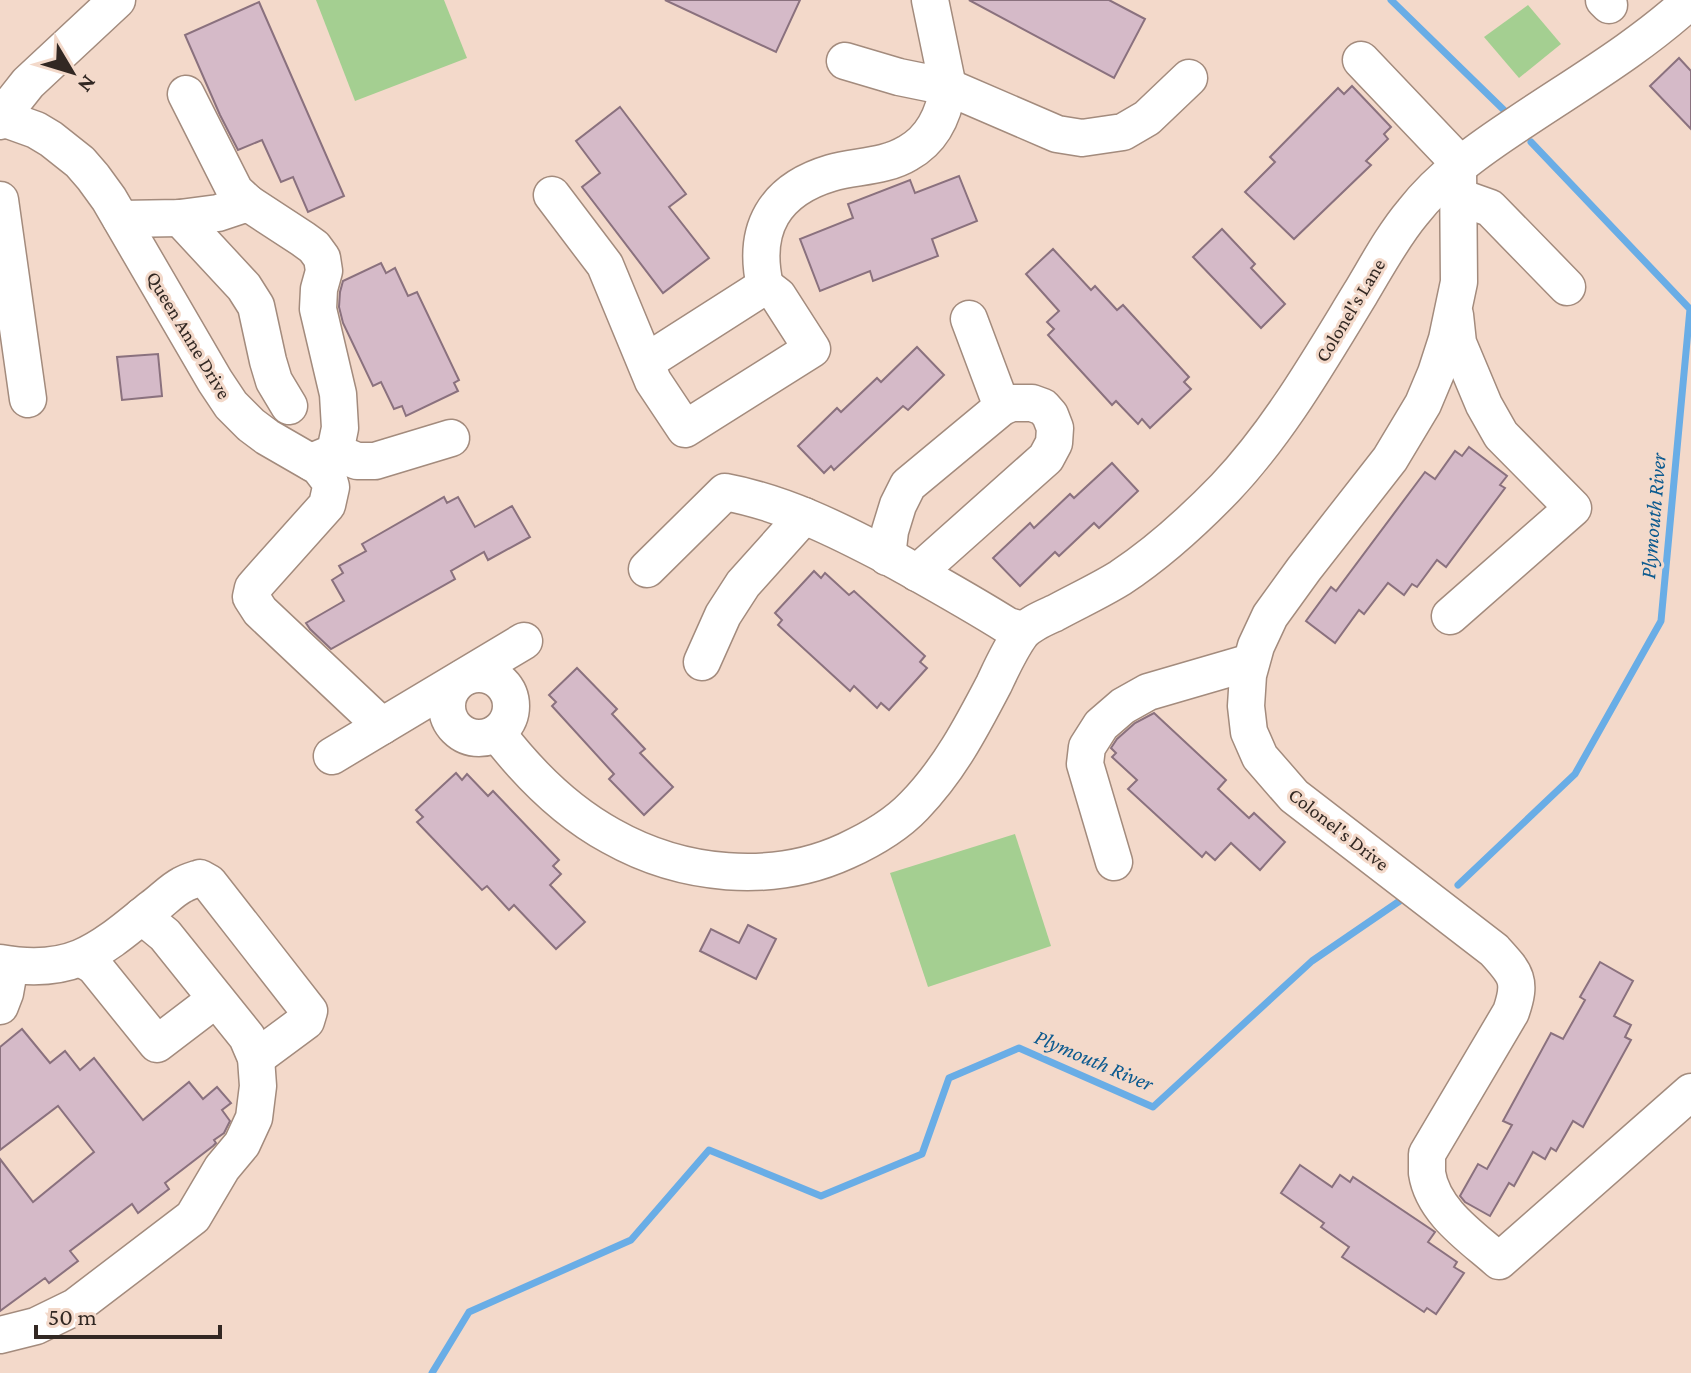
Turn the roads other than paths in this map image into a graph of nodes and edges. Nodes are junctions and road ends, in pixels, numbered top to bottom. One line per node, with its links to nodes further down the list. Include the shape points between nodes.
1 (117, 0): 9 (street, via 28,83)
2 (930, 0): 7 (street)
3 (1691, 0): 10 (street, Colonel's Lane, via 1627,51 1500,136)
4 (1361, 60): 10 (street)
5 (845, 61): 7 (street)
6 (1189, 78): 7 (street, via 1147,118 1123,132 1082,138 1057,134)
7 (948, 87): 16 (street, via 945,107 930,135 908,153 831,173 781,200 767,222 760,248)
8 (186, 94): 13 (street, via 235,191)
9 (0, 118): 15 (street, Queen Anne Drive, via 36,130 66,150 93,177)
10 (1460, 177): 17 (street); 18 (street, Colonel's Drive); 32 (street, Colonel's Lane, via 1430,192 1394,237 1319,362 1227,486 1122,576)
11 (552, 195): 20 (street, via 605,265)
12 (0, 200): 21 (street)
13 (248, 203): 14 (street); 22 (street, via 314,247 322,258 318,309)
14 (180, 218): 15 (street); 23 (street, via 256,306 274,381)
15 (121, 219): 25 (street, Queen Anne Drive, via 215,381)
16 (765, 286): 20 (street); 20 (street, via 778,296 812,349 685,429)
17 (1567, 287)
18 (1455, 310): 31 (street, via 1458,343 1501,435 1573,508); 35 (street, Colonel's Drive, via 1436,373 1407,432 1270,616)
19 (969, 319): 24 (street)
20 (646, 362)
21 (28, 399)
22 (339, 403): 23 (street); 27 (street, via 340,428)
23 (289, 406): 25 (street)
24 (1002, 407): 29 (street, via 908,485 890,531); 29 (street, via 1032,403 1050,415 1054,443 1046,458)
25 (251, 425): 27 (street, Queen Anne Drive, via 267,437)
26 (451, 438): 27 (street, via 375,461)
27 (323, 457): 37 (street, via 319,467 331,487 327,505 253,588 251,597)
28 (804, 516): 29 (street); 30 (street, via 725,492); 34 (street, via 743,584)
29 (902, 565): 32 (street)
30 (647, 569)
31 (1450, 616)
32 (1023, 630): 36 (street, via 963,743 911,810 834,856 774,872 690,865 613,837 566,804 497,733 470,737 452,724 449,694)
33 (524, 641): 36 (street)
34 (702, 662)
35 (1251, 662): 39 (street, via 1148,692 1101,725 1087,747 1085,764); 46 (street, Colonel's Drive, via 1249,732 1276,777 1321,818 1494,950 1516,980 1511,1012 1427,1154 1427,1174 1451,1219 1499,1261)
36 (462, 678): 37 (street)
37 (382, 726): 38 (street)
38 (332, 756)
39 (1114, 862)
40 (142, 916): 41 (street); 43 (street, via 165,935); 45 (street, via 182,885 200,878 209,883 309,1011 306,1021)
41 (82, 959): 42 (street, via 29,968); 43 (street, via 94,966 157,1044)
42 (5, 964): 44 (street)
43 (216, 999): 45 (street, via 247,1037)
44 (0, 1006)
45 (256, 1058): 47 (street, via 254,1118 193,1217 75,1307 36,1326)
46 (1691, 1092)
47 (0, 1335)

